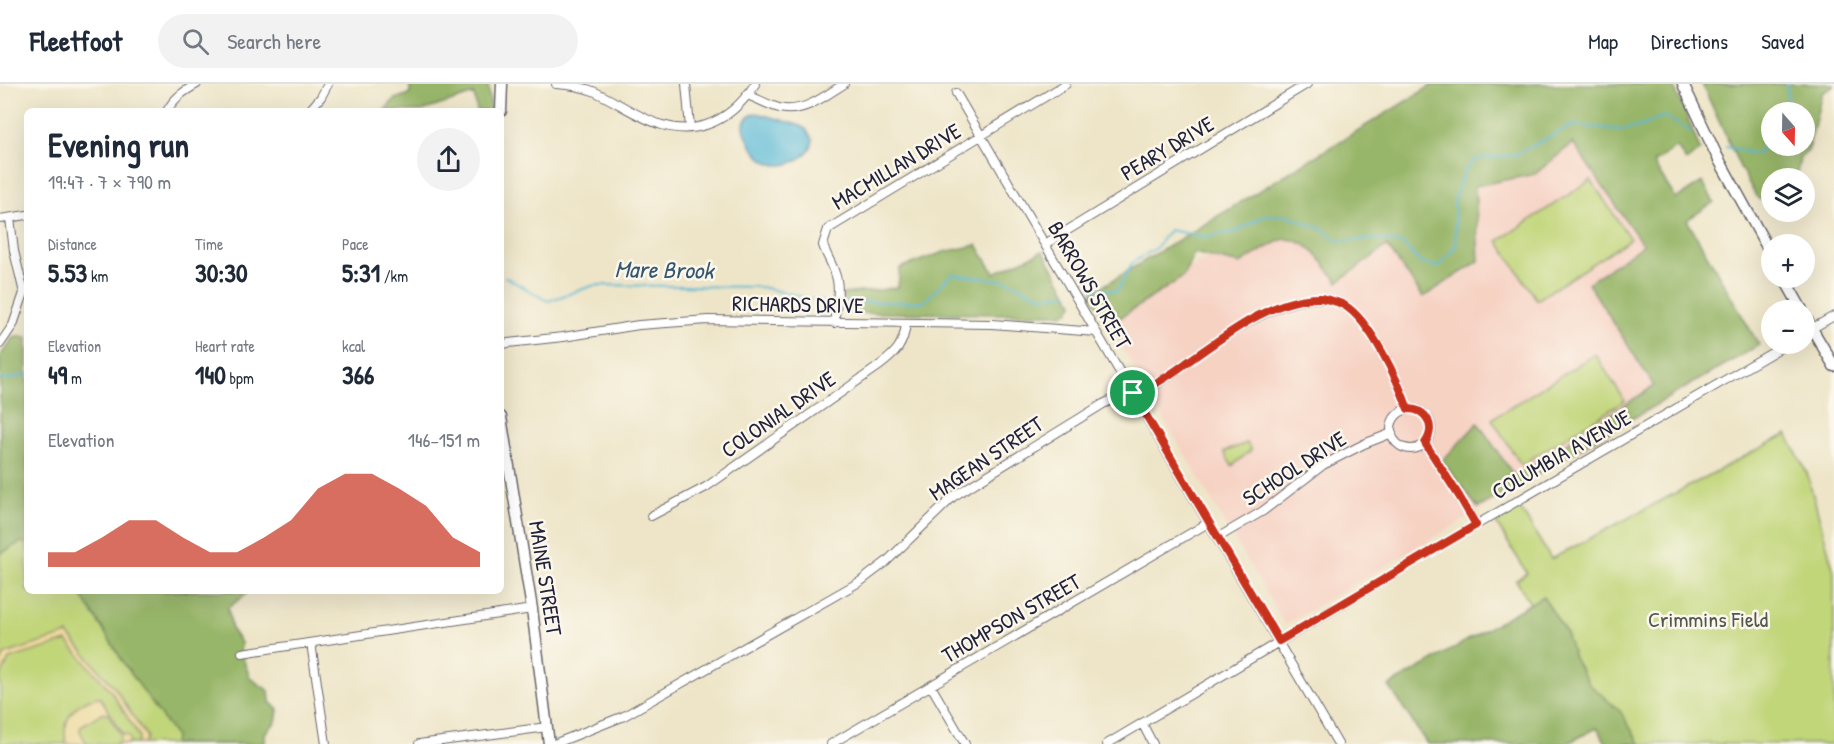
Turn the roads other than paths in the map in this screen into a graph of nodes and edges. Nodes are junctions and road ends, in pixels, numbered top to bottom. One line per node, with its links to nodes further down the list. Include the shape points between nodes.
1 (197, 84): 14 (street, via 183,92)
2 (328, 84): 15 (street)
3 (502, 84): 16 (street)
4 (556, 84): 11 (street)
5 (686, 84): 17 (street)
6 (755, 84): 13 (street)
7 (844, 84): 13 (street, via 796,109 776,107)
8 (1066, 84): 18 (street, MACMILLAN DRIVE)
9 (1307, 84): 23 (street, PEARY DRIVE)
10 (1683, 84): 22 (street)
11 (593, 87): 17 (street, via 661,126)
12 (956, 93): 18 (street, BARROWS STREET)
13 (748, 95): 17 (street, via 717,120)
14 (169, 108)
15 (312, 108)
16 (501, 108)
17 (690, 128)
18 (981, 135): 23 (street, BARROWS STREET); 27 (street, MACMILLAN DRIVE, via 828,229 823,245 836,273)
19 (24, 216): 20 (street)
20 (10, 218): 21 (street); 24 (street)
21 (0, 219)
22 (1761, 236)
23 (1045, 244): 30 (street, BARROWS STREET)
24 (24, 285)
25 (24, 296): 32 (street, via 13,326)
26 (1834, 316): 29 (street)
27 (834, 322): 28 (street, RICHARDS DRIVE); 33 (street, RICHARDS DRIVE, via 685,321)
28 (906, 323): 30 (street, RICHARDS DRIVE, via 1038,326); 41 (street, COLONIAL DRIVE, via 901,345 879,366 706,487)
29 (1815, 327)
30 (1096, 332): 36 (street, BARROWS STREET)
31 (1815, 339): 35 (street)
32 (0, 344)
33 (504, 345)
34 (1770, 354): 43 (street, COLUMBIA AVENUE)
35 (1834, 366)
36 (1133, 393): 37 (street, MAGEAN STREET, via 1157,384 1238,328 1270,311 1298,300 1321,298 1345,306 1359,318 1391,368); 42 (street, BARROWS STREET); 55 (street, MAGEAN STREET, via 1103,404 967,487 855,585 624,716)
37 (1408, 409): 38 (street, via 1395,417); 40 (street, via 1418,410 1428,420 1431,430)
38 (1392, 433): 40 (street, via 1405,447); 44 (street, SCHOOL DRIVE, via 1323,465 1263,511)
39 (504, 436): 45 (street, MAINE STREET)
40 (1425, 443): 43 (street)
41 (651, 516)
42 (1208, 523): 44 (street, BARROWS STREET); 49 (street, THOMPSON STREET)
43 (1476, 525): 46 (street, COLUMBIA AVENUE)
44 (1217, 538): 46 (street, BARROWS STREET)
45 (532, 609): 47 (street); 51 (street, MAINE STREET)
46 (1279, 641): 50 (street, COLUMBIA AVENUE); 60 (street, BARROWS STREET)
47 (311, 643): 48 (street); 52 (street)
48 (242, 652)
49 (931, 686): 56 (street, THOMPSON STREET); 57 (street)
50 (1142, 723): 58 (street, COLUMBIA AVENUE); 59 (street)
51 (547, 728): 53 (street); 54 (street, MAINE STREET)
52 (326, 744)
53 (419, 744)
54 (549, 744)
55 (554, 744)
56 (831, 744)
57 (965, 744)
58 (1107, 744)
59 (1153, 744)
60 (1338, 744)

